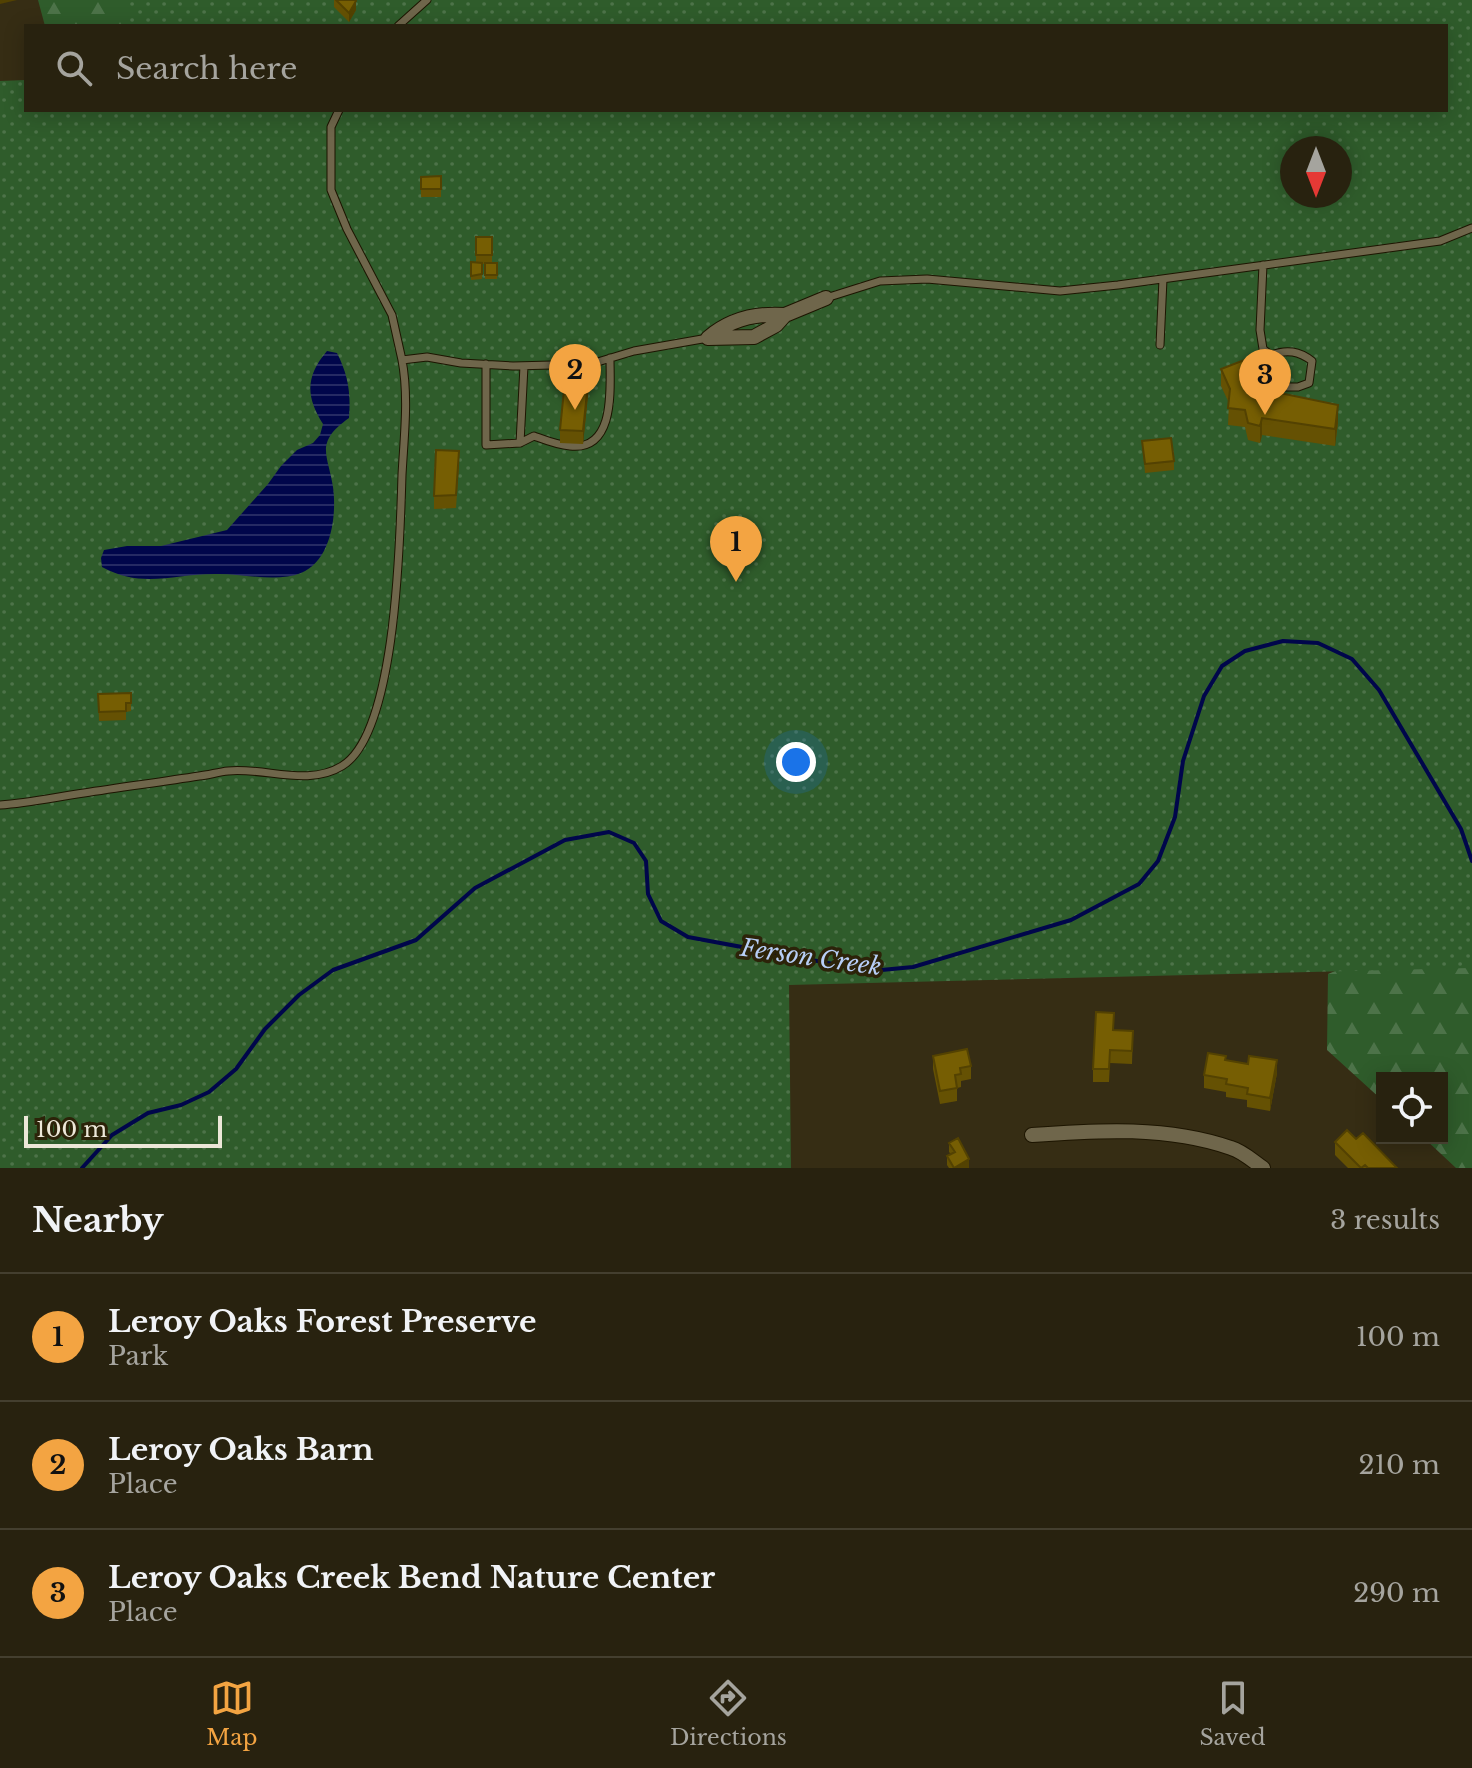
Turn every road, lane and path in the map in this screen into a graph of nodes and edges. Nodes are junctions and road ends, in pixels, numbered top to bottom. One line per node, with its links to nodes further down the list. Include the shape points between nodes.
1 (427, 0): 2 (lane)
2 (400, 24)
3 (338, 112): 12 (lane, via 331,127 331,190 392,315)
4 (1472, 228): 5 (lane, via 1440,241)
5 (1263, 265): 6 (lane); 10 (lane, via 1260,330 1263,349)
6 (1163, 279): 7 (lane, via 1060,291 927,279 880,281); 9 (lane)
7 (826, 298): 8 (street, via 785,315 754,337)
8 (708, 338): 11 (lane)
9 (1160, 345)
10 (1271, 355): 10 (lane, via 1283,387 1309,383 1312,361 1289,351)
11 (610, 358): 14 (lane, via 591,364); 15 (lane, via 605,429 587,445 534,436)
12 (402, 360): 13 (lane, via 427,357); 16 (lane, via 405,420 394,618 379,698 363,742 348,763 321,773 231,770)
13 (486, 364): 14 (lane); 15 (lane, via 486,445)
14 (524, 366): 15 (lane)
15 (520, 443)
16 (0, 805)
17 (1032, 1135): 18 (street, via 1161,1133 1234,1148)
18 (1263, 1168)

